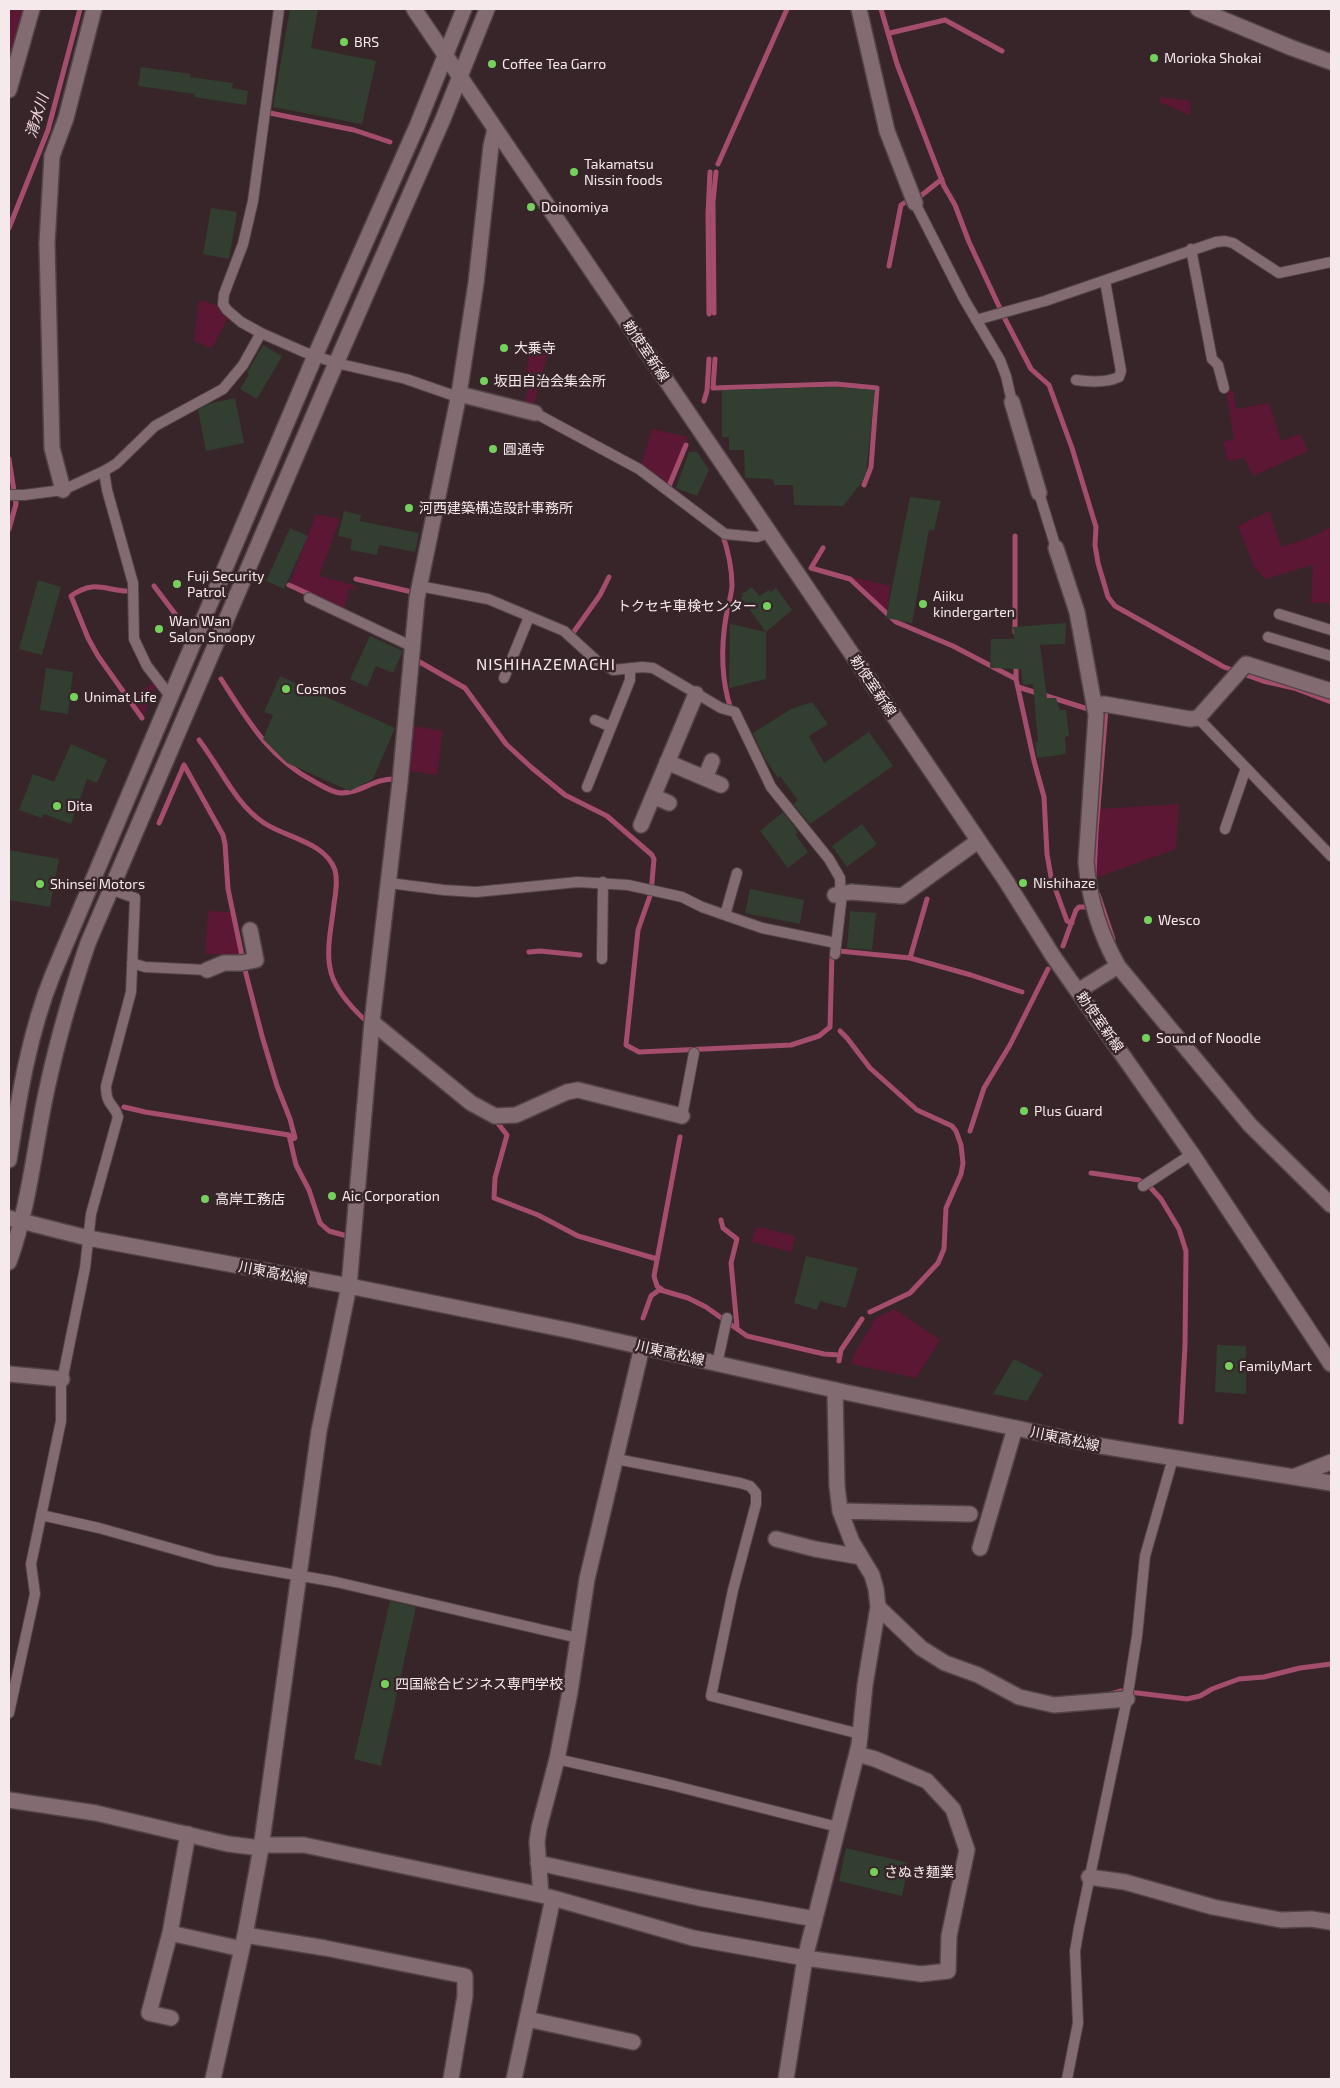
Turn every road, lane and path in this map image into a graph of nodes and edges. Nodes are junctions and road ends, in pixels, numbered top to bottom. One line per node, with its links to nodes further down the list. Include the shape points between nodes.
1 (32, 9): 12 (street)
2 (94, 9): 28 (street, via 66,118 52,156 48,243 52,448)
3 (279, 9): 19 (lane, via 251,211 223,299 232,315)
4 (414, 9): 9 (street, 勅使室新線)
5 (464, 9): 9 (street)
6 (487, 9): 11 (street)
7 (859, 9): 14 (street, via 887,131)
8 (1198, 9): 10 (street)
9 (445, 55): 11 (street, 勅使室新線); 20 (street)
10 (1331, 62)
11 (459, 76): 13 (street, 勅使室新線); 21 (street)
12 (9, 90)
13 (495, 129): 24 (street); 31 (street, 勅使室新線)
14 (915, 202): 18 (lane)
15 (1191, 249): 16 (lane, via 1216,242 1232,243 1280,273); 17 (lane); 23 (lane, via 1212,358 1218,365)
16 (1331, 262)
17 (1106, 281): 18 (lane); 22 (lane, via 1121,371 1119,377 1088,382)
18 (976, 320): 25 (lane, via 1000,360)
19 (262, 333): 20 (lane); 27 (lane, via 223,389 155,426 116,464)
20 (315, 356): 21 (lane); 45 (street)
21 (336, 363): 24 (lane, via 406,379 452,395); 65 (street)
22 (1076, 380)
23 (1224, 388)
24 (459, 394): 26 (street); 33 (street)
25 (1012, 402): 29 (street)
26 (535, 413): 31 (lane, via 639,469 725,534 757,537)
27 (104, 471): 28 (lane); 45 (lane, via 133,582 134,639 147,666)
28 (63, 490): 30 (lane)
29 (1039, 493): 32 (lane)
30 (9, 495)
31 (769, 533): 60 (street, 勅使室新線)
32 (1056, 548): 46 (street, via 1077,612)
33 (419, 586): 36 (lane, via 488,599); 39 (street)
34 (309, 598): 39 (lane)
35 (1279, 614): 37 (lane)
36 (529, 617): 41 (lane, via 564,631 607,668); 42 (lane)
37 (1331, 630)
38 (1268, 637): 40 (lane)
39 (411, 646): 64 (street)
40 (1331, 656)
41 (630, 669): 44 (lane, via 653,668); 49 (lane, via 630,680)
42 (504, 678)
43 (1331, 690): 47 (street, via 1246,664)
44 (696, 694): 51 (street); 66 (lane, via 735,712 771,787 829,859 840,878)
45 (170, 696): 80 (street, via 46,990 22,1083)
46 (1094, 705): 47 (street); 73 (street, via 1087,875 1093,905)
47 (1198, 718): 52 (lane)
48 (595, 720): 49 (lane)
49 (611, 727): 55 (lane)
50 (712, 761): 53 (street)
51 (667, 762): 53 (street); 56 (street)
52 (1246, 768): 59 (lane); 61 (lane)
53 (705, 778): 54 (street)
54 (721, 785)
55 (587, 787)
56 (653, 796): 57 (street); 58 (street)
57 (669, 803)
58 (641, 825)
59 (1225, 829)
60 (978, 841): 66 (street, via 902,896); 75 (street, 勅使室新線)
61 (1331, 856)
62 (736, 873): 67 (lane)
63 (603, 882): 64 (lane, via 476,892); 67 (lane, via 628,884 682,897); 71 (lane)
64 (389, 883): 76 (street)
65 (110, 889): 72 (lane, via 135,898); 83 (street, via 74,984)
66 (838, 894): 69 (lane)
67 (725, 915): 69 (lane, via 762,928)
68 (250, 930): 74 (street, via 256,960 224,963)
69 (836, 943): 70 (lane)
70 (835, 954)
71 (602, 960)
72 (132, 963): 74 (lane, via 145,967); 84 (lane, via 130,992 106,1086 108,1103 118,1117 91,1214)
73 (1118, 966): 75 (street); 82 (street, via 1250,1125)
74 (207, 970)
75 (1078, 991): 79 (street, 勅使室新線)
76 (372, 1022): 78 (street, via 471,1103 495,1116 516,1115 578,1090); 86 (street)
77 (694, 1053): 78 (lane)
78 (682, 1116)
79 (1192, 1154): 81 (lane); 90 (street, 勅使室新線)
80 (9, 1160)
81 (1143, 1186)
82 (1331, 1205)
83 (15, 1220): 84 (street, 川東高松線); 85 (street)
84 (88, 1238): 86 (street, 川東高松線); 92 (lane, via 85,1268)
85 (9, 1262)
86 (349, 1286): 88 (street, 川東高松線); 106 (street, via 319,1431)
87 (727, 1318): 89 (lane)
88 (642, 1347): 89 (street, 川東高松線); 96 (street)
89 (717, 1364): 93 (street, 川東高松線)
90 (1331, 1364)
91 (9, 1374): 92 (street)
92 (62, 1378): 102 (lane, via 61,1421)
93 (835, 1390): 94 (street, 川東高松線); 100 (street)
94 (1015, 1428): 95 (street, 川東高松線); 104 (street)
95 (1173, 1458): 98 (street, 川東高松線); 109 (lane, via 1145,1556 1137,1636)
96 (616, 1459): 108 (street, via 587,1579); 111 (lane, via 740,1482 756,1493 711,1696)
97 (1331, 1462): 98 (street)
98 (1293, 1477): 99 (street, 川東高松線)
99 (1331, 1483)
100 (840, 1511): 101 (street); 105 (street)
101 (970, 1514)
102 (41, 1515): 106 (lane, via 216,1562); 110 (lane, via 31,1564 35,1594)
103 (776, 1538): 105 (street)
104 (980, 1548)
105 (861, 1557): 107 (street, via 872,1575)
106 (297, 1576): 108 (lane, via 336,1582); 117 (street)
107 (878, 1607): 109 (street, via 921,1648 945,1663 978,1675 1019,1697 1054,1705); 111 (street)
108 (578, 1638): 113 (street)
109 (1126, 1698): 119 (lane)
110 (9, 1713)
111 (860, 1734): 112 (street)
112 (857, 1754): 115 (street); 125 (street, via 927,1781 952,1810 967,1850 949,1936 948,1971 921,1974)
113 (557, 1758): 115 (lane); 118 (street, via 538,1828)
114 (9, 1800): 116 (street, via 96,1813)
115 (838, 1827): 121 (street)
116 (188, 1834): 117 (street, via 228,1844); 123 (street)
117 (261, 1846): 120 (street, via 304,1846); 124 (street)
118 (538, 1864): 120 (street); 121 (street)
119 (1088, 1877): 122 (street, via 1125,1882 1213,1907 1281,1920); 133 (lane, via 1075,1951 1078,2022)
120 (547, 1896): 125 (street, via 693,1938); 127 (street)
121 (814, 1918): 125 (street)
122 (1331, 1922)
123 (170, 1933): 124 (street); 126 (street, via 150,2013)
124 (243, 1942): 129 (street); 130 (street, via 325,1948 465,1976 465,1996)
125 (805, 1958): 132 (street)
126 (170, 2018)
127 (527, 2018): 128 (street); 131 (street)
128 (634, 2042)
129 (213, 2079)
130 (451, 2079)
131 (514, 2079)
132 (786, 2079)
133 (1067, 2079)

